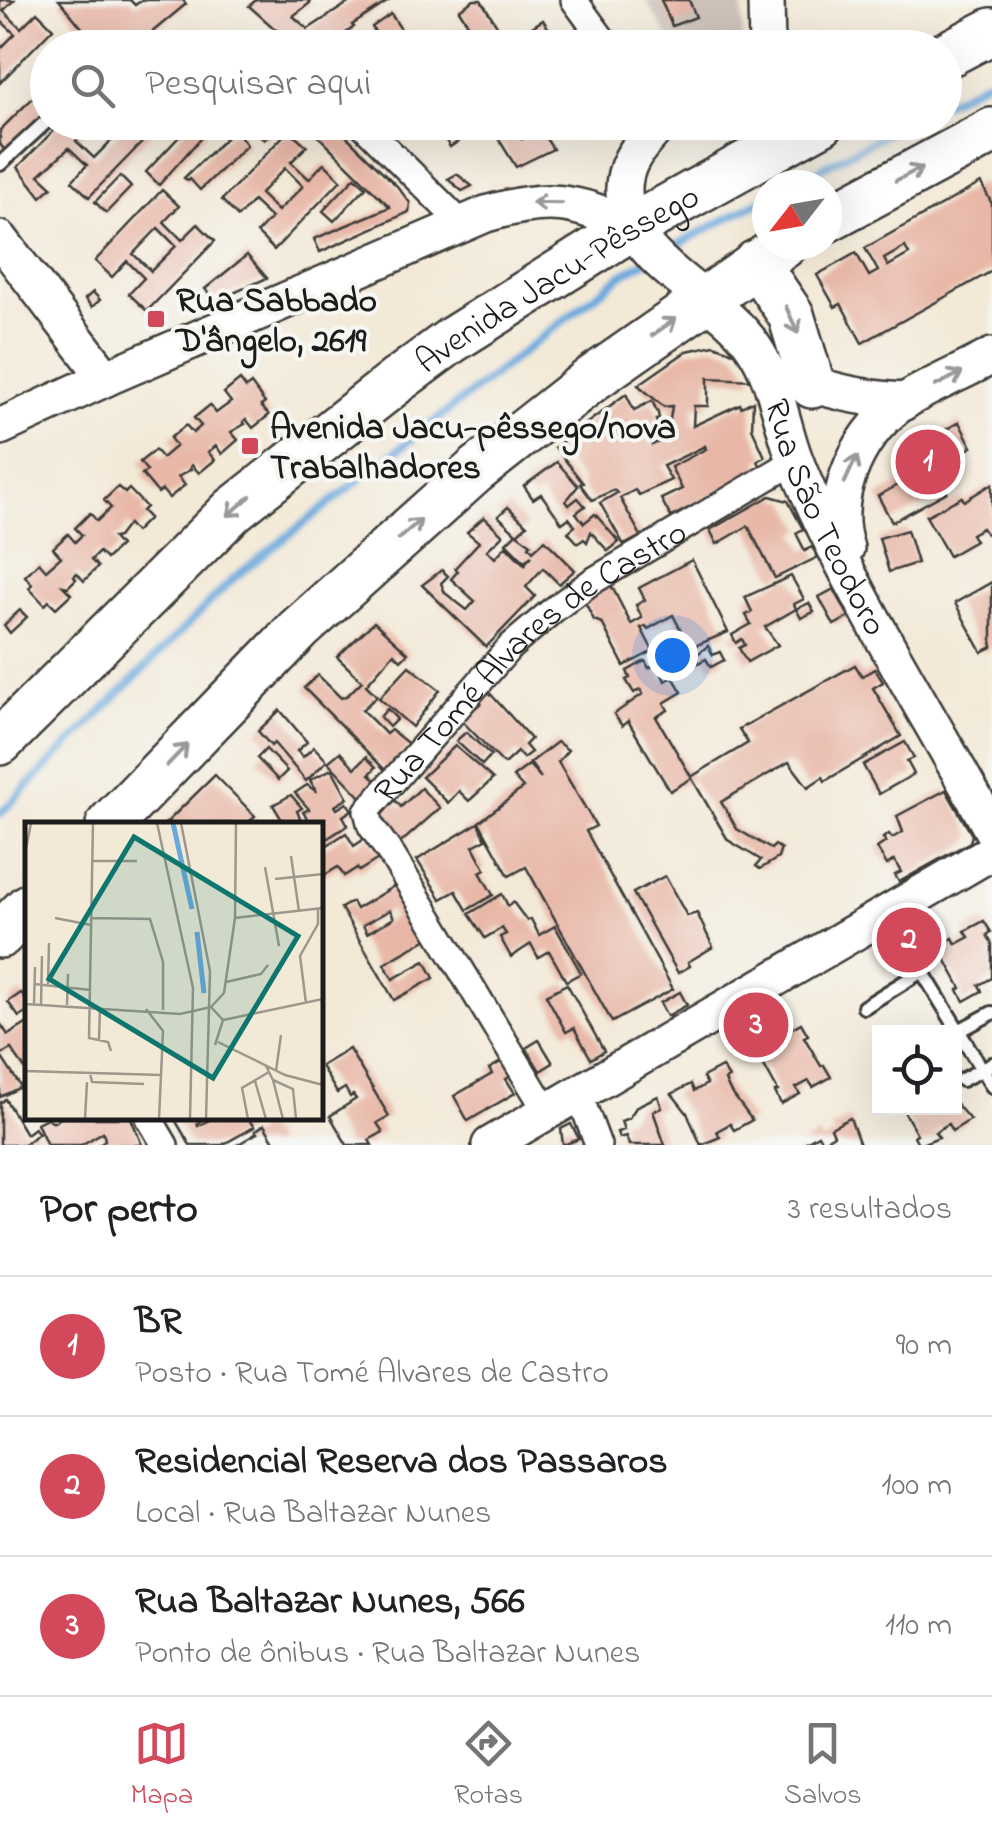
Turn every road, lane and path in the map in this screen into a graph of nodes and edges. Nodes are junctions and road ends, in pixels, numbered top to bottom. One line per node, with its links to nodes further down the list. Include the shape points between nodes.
1 (574, 0): 3 (street)
2 (766, 0): 4 (main road)
3 (596, 30)
4 (766, 30)
5 (992, 31): 6 (highway)
6 (962, 47)
7 (992, 131): 13 (highway, one-way to 7)
8 (30, 136): 12 (lane)
9 (378, 140): 14 (street)
10 (645, 140): 15 (main road, via 626,173 625,204)
11 (793, 140): 15 (highway, Avenida Jacu-Pêssego)
12 (0, 164)
13 (842, 211)
14 (462, 224): 15 (main road, one-way to 14, via 598,211 550,201); 22 (main road)
15 (639, 235): 19 (main road, Rua São Teodoro); 28 (highway, Avenida Jacu-Pêssego, one-way to 28, via 452,340 258,490)
16 (0, 239): 22 (main road)
17 (755, 260): 19 (highway)
18 (772, 260): 23 (highway, one-way to 23)
19 (690, 287): 21 (main road, Rua São Teodoro, via 738,326); 29 (highway, one-way to 19, via 299,628)
20 (992, 356): 24 (main road, one-way to 20)
21 (764, 364): 23 (main road); 26 (main road, Rua São Teodoro)
22 (106, 378): 25 (main road)
23 (812, 385): 24 (main road)
24 (905, 401): 27 (main road, one-way to 24, via 842,536 845,478)
25 (0, 427)
26 (795, 461): 27 (main road, Rua São Teodoro); 46 (street, Rua Tomé Alvares de Castro, via 591,582 511,646 366,814)
27 (861, 596): 30 (main road, Rua São Teodoro, via 979,796)
28 (0, 742)
29 (112, 822)
30 (992, 830)
31 (992, 852): 32 (main road)
32 (916, 897): 34 (main road); 36 (lane)
33 (25, 911): 35 (highway)
34 (882, 917): 36 (lane); 45 (main road)
35 (0, 935)
36 (922, 971): 37 (lane); 39 (lane)
37 (864, 1007)
38 (992, 1013): 40 (lane)
39 (952, 1025)
40 (962, 1029)
41 (962, 1039): 42 (lane)
42 (987, 1067): 43 (lane); 44 (lane)
43 (962, 1080)
44 (992, 1086)
45 (579, 1094): 46 (main road); 50 (street)
46 (547, 1112): 49 (main road)
47 (150, 1120): 48 (street)
48 (165, 1145)
49 (490, 1145)
50 (598, 1145)

